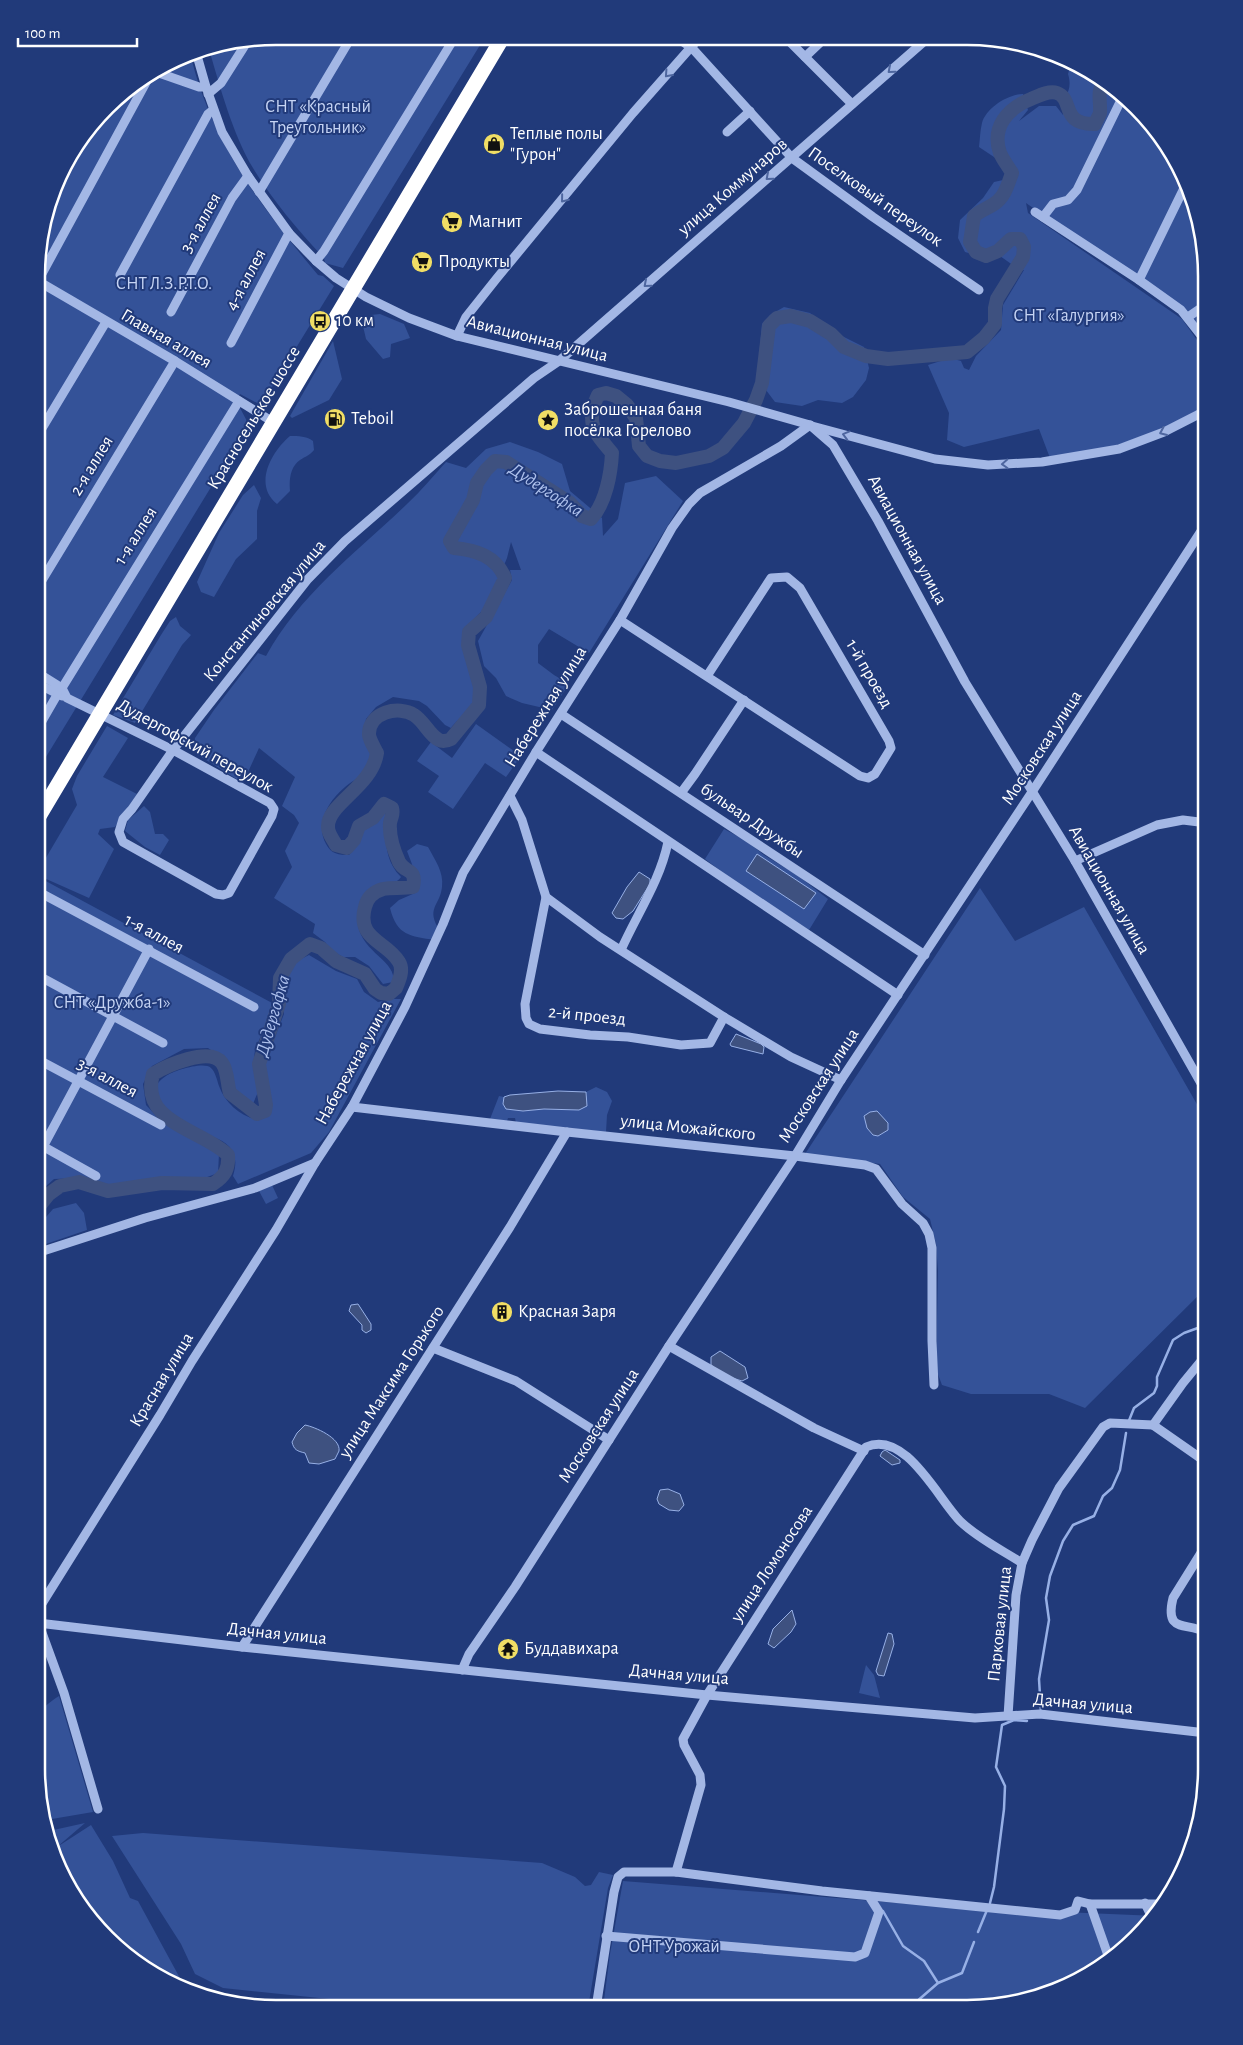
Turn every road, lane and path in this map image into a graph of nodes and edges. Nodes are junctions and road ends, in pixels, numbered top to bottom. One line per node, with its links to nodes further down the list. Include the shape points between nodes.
1 (347, 45): 23 (street)
2 (450, 45): 26 (street)
3 (498, 45): 30 (highway, Красносельское шоссе)
4 (688, 45): 10 (street, Поселковый переулок)
5 (694, 45): 10 (street)
6 (793, 45): 11 (street)
7 (818, 45): 11 (street)
8 (917, 45): 17 (street, улица Коммунаров, one-way to 17)
9 (244, 47): 15 (street, via 221,84)
10 (692, 48): 19 (street, Поселковый переулок); 38 (street, one-way to 38, via 633,113 497,278 466,317)
11 (805, 57): 17 (street)
12 (198, 58): 15 (street, Авиационная улица)
13 (163, 75): 15 (street)
14 (144, 86): 28 (street)
15 (207, 91): 18 (street, Авиационная улица)
16 (1120, 103): 29 (street, via 1077,190 1068,200 1053,204 1039,214)
17 (852, 104): 21 (street, улица Коммунаров)
18 (213, 110): 22 (street, Авиационная улица); 27 (street)
19 (750, 111): 20 (street); 21 (street, Поселковый переулок)
20 (727, 132)
21 (792, 158): 32 (street, Поселковый переулок); 41 (street, улица Коммунаров, one-way to 41)
22 (248, 176): 23 (street, Авиационная улица); 34 (street, 3-я аллея, via 232,198)
23 (259, 192): 25 (street, Авиационная улица)
24 (1182, 192): 29 (street)
25 (289, 233): 26 (street, Авиационная улица); 39 (street, 4-я аллея)
26 (316, 261): 30 (street, Авиационная улица)
27 (120, 274)
28 (45, 276)
29 (1139, 280): 35 (street)
30 (353, 288): 38 (street, Авиационная улица, via 409,318); 44 (highway, Красносельское шоссе)
31 (45, 289): 36 (street, Главная аллея)
32 (980, 290)
33 (1198, 310): 35 (street)
34 (171, 312)
35 (1188, 317): 37 (street)
36 (106, 322): 40 (street, Главная аллея); 45 (street)
37 (1198, 331)
38 (457, 336): 41 (street, Авиационная улица)
39 (231, 343)
40 (175, 361): 42 (street, Главная аллея); 48 (street, 2-я аллея)
41 (559, 361): 46 (street, Авиационная улица); 58 (street, Константиновская улица, via 534,378 308,579)
42 (239, 401): 44 (street, Главная аллея); 53 (street, 1-я аллея)
43 (1198, 415): 46 (street, one-way to 46, via 1120,449 1042,462 988,465 936,459)
44 (273, 422): 55 (highway, Красносельское шоссе)
45 (45, 423)
46 (810, 425): 49 (street, Набережная улица, via 781,446 700,493 689,504); 60 (street, Авиационная улица, via 834,445 965,682)
47 (1198, 536): 60 (street, Московская улица)
48 (45, 575)
49 (620, 620): 50 (street, 1-й проезд); 56 (street, Набережная улица)
50 (706, 676): 54 (street, 1-й проезд); 54 (street, 1-й проезд, via 771,578 787,577 800,588 891,748 875,774 868,778 860,776)
51 (45, 679): 53 (street)
52 (45, 687): 53 (street)
53 (60, 692): 55 (street, Дудергофский переулок); 57 (street, 1-я аллея)
54 (744, 700): 61 (street)
55 (100, 713): 58 (street, Дудергофский переулок); 63 (highway, Красносельское шоссе)
56 (561, 714): 59 (street, Набережная улица); 61 (street, бульвар Дружбы)
57 (45, 717)
58 (173, 750): 65 (street, Константиновская улица, via 123,819); 65 (street, Дудергофский переулок, via 274,809 229,893 216,894 123,842)
59 (536, 752): 62 (street, Набережная улица); 66 (street)
60 (1032, 792): 67 (street, Авиационная улица); 72 (street, Московская улица)
61 (680, 793): 72 (street, бульвар Дружбы)
62 (510, 796): 69 (street, 2-й проезд, via 522,820); 83 (street, Набережная улица, via 464,873 405,1007)
63 (45, 806)
64 (1198, 822): 67 (street, via 1183,820 1157,825)
65 (119, 832)
66 (668, 842): 71 (street, via 653,889); 74 (street)
67 (1075, 861): 80 (street, Авиационная улица)
68 (45, 895): 70 (street, 1-я аллея)
69 (546, 897): 71 (street); 77 (street, 2-й проезд, via 526,1004 526,1018 530,1024 540,1029 681,1045 710,1043)
70 (149, 949): 75 (street, 1-я аллея); 76 (street)
71 (621, 950): 77 (street)
72 (925, 955): 74 (street, Московская улица)
73 (45, 979): 76 (street)
74 (898, 996): 81 (street, Московская улица)
75 (254, 1007)
76 (112, 1016): 78 (street); 82 (street)
77 (724, 1017): 81 (street, via 791,1057)
78 (163, 1044)
79 (45, 1063): 82 (street, 3-я аллея)
80 (1198, 1078)
81 (841, 1080): 88 (street, Московская улица)
82 (78, 1081): 84 (street, 3-я аллея); 86 (street)
83 (352, 1106): 85 (street, улица Можайского); 89 (street, Набережная улица)
84 (161, 1125)
85 (567, 1132): 88 (street, улица Можайского); 93 (street, улица Максима Горького)
86 (45, 1137)
87 (45, 1148): 90 (street)
88 (795, 1156): 92 (street, Московская улица); 95 (street, улица Можайского, via 876,1169 902,1204 923,1223 932,1248)
89 (315, 1163): 91 (street, via 255,1188 145,1218); 102 (street, Красная улица)
90 (96, 1176)
91 (45, 1250)
92 (669, 1346): 97 (street, Московская улица); 98 (street, via 814,1428)
93 (433, 1348): 97 (street, via 516,1380); 106 (street, улица Максима Горького)
94 (1198, 1364): 96 (street)
95 (934, 1385)
96 (1152, 1426): 99 (street); 101 (street, Парковая улица, via 1110,1423 1103,1426 1059,1488)
97 (609, 1440): 107 (street, Московская улица, via 469,1654)
98 (864, 1451): 101 (street, via 875,1443 899,1452 920,1470 960,1521); 108 (street, улица Ломоносова)
99 (1198, 1457)
100 (1198, 1558): 104 (street, via 1173,1598 1171,1608 1175,1623)
101 (1022, 1563): 109 (street, Парковая улица, via 1016,1595)
102 (45, 1604)
103 (45, 1618): 106 (street, Дачная улица)
104 (1198, 1629)
105 (45, 1640): 111 (street)
106 (242, 1647): 107 (street, Дачная улица)
107 (462, 1670): 108 (street, Дачная улица)
108 (707, 1695): 109 (street, Дачная улица, via 975,1718); 112 (street, улица Ломоносова, via 683,1739 700,1775 701,1785)
109 (1008, 1716): 110 (street, Дачная улица, via 1040,1714)
110 (1198, 1732)
111 (98, 1809)
112 (676, 1872): 113 (street); 118 (street, via 632,1871 618,1877)
113 (869, 1896): 115 (street, via 1060,1914 1076,1910 1078,1901); 118 (street, via 879,1912 865,1953 855,1957)
114 (1145, 1903): 115 (street); 116 (street); 117 (street)
115 (1090, 1904): 119 (street)
116 (1155, 1904)
117 (1149, 1912)
118 (606, 1936): 120 (street)
119 (1107, 1953)
120 (597, 2000)

